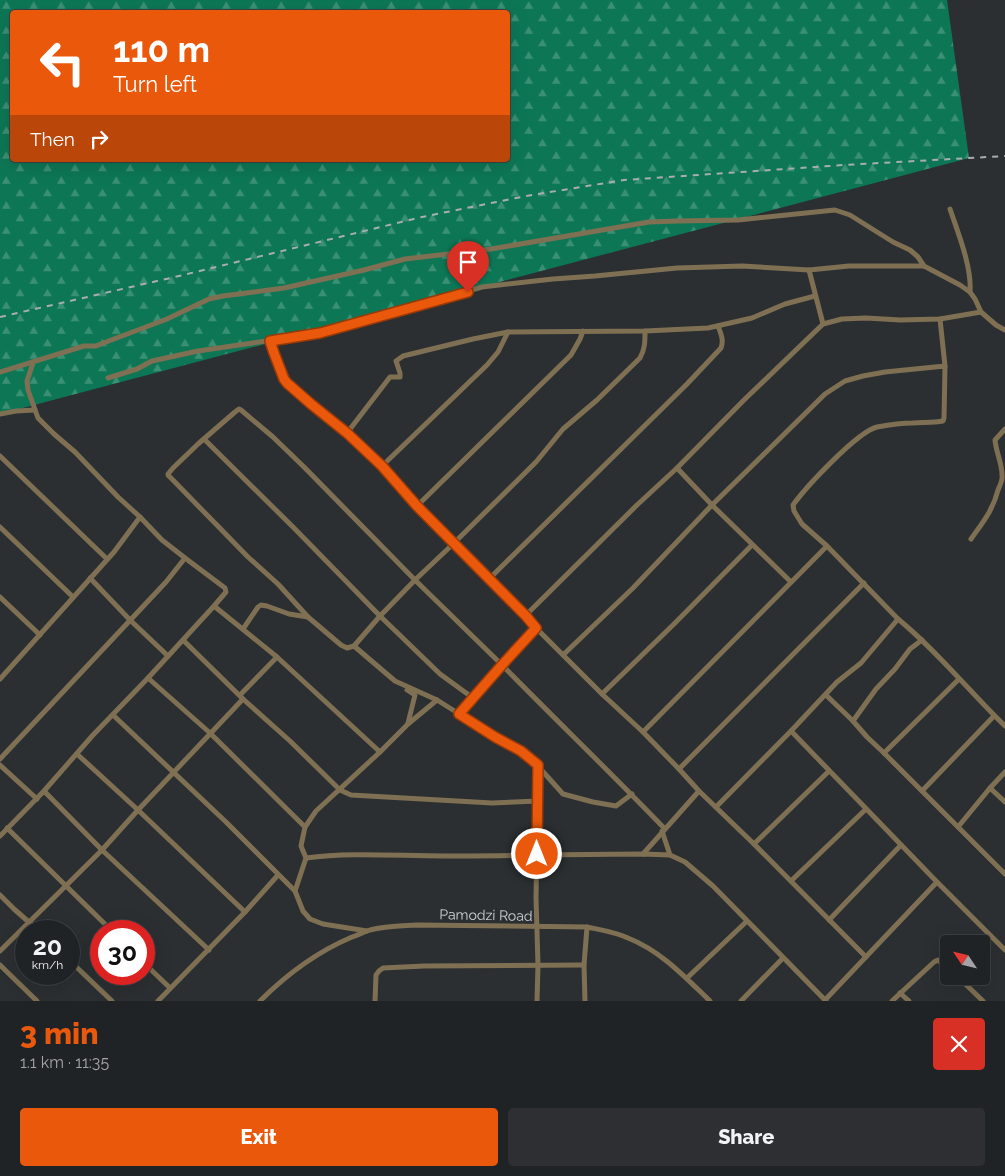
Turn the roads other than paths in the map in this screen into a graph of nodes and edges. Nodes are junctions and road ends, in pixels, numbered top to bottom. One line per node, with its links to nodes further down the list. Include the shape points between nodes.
1 (950, 209): 4 (street, via 967,264)
2 (924, 266): 3 (street, via 849,266); 4 (street); 15 (street, via 910,250 840,211 738,220 650,222 491,249 405,259 284,288 216,297 96,346 84,346)
3 (809, 270): 5 (street); 14 (street, via 742,266 676,268 482,287 320,333)
4 (970, 292): 6 (street)
5 (815, 296): 8 (street); 9 (street)
6 (981, 312): 7 (street); 10 (street)
7 (940, 319): 8 (street, via 842,319); 16 (street)
8 (823, 324): 26 (street)
9 (718, 326): 12 (street); 38 (street, via 722,348)
10 (1005, 330)
11 (583, 331): 12 (street); 13 (street); 28 (street, via 571,355)
12 (645, 331): 32 (street, via 645,346 640,358 563,429 536,462)
13 (508, 332): 22 (street, via 396,360 400,377 390,377); 25 (street, via 487,365)
14 (270, 341): 18 (street, via 165,358); 22 (street, via 287,383)
15 (33, 363): 17 (street); 19 (street, via 27,381)
16 (945, 366): 27 (street, via 885,372 845,381 825,394); 34 (street, via 943,421 867,431 845,449 793,505 802,524)
17 (0, 372)
18 (108, 378)
19 (34, 410): 20 (street); 29 (street, via 38,418)
20 (0, 414)
21 (1005, 429): 31 (street, via 995,440 1003,479 991,511)
22 (347, 433): 25 (street)
23 (204, 439): 39 (street, via 241,410 298,461); 45 (street); 47 (street, via 168,475)
24 (0, 456): 36 (street)
25 (382, 466): 28 (street)
26 (677, 468): 27 (street); 46 (street)
27 (712, 505): 33 (street); 56 (street)
28 (417, 506): 32 (street)
29 (140, 517): 35 (street); 36 (street)
30 (0, 527): 43 (street)
31 (971, 539)
32 (454, 544): 38 (street); 39 (street)
33 (752, 545): 40 (street); 64 (street)
34 (827, 546): 40 (street); 41 (street)
35 (184, 558): 44 (street, via 225,588 226,592); 49 (street)
36 (107, 559): 37 (street)
37 (90, 578): 43 (street); 49 (street)
38 (489, 579): 46 (street)
39 (415, 580): 45 (street); 59 (street)
40 (791, 582): 76 (street)
41 (864, 583): 48 (street); 84 (street)
42 (0, 596): 52 (street)
43 (73, 597): 52 (street)
44 (214, 606): 51 (street); 53 (street)
45 (380, 616): 55 (street); 67 (street, via 440,674)
46 (526, 616): 50 (street)
47 (308, 618): 51 (street, via 262,605); 55 (street, via 340,645)
48 (898, 618): 54 (street); 65 (street, via 861,663)
49 (130, 620): 57 (street); 81 (street)
50 (536, 628): 56 (street); 59 (street)
51 (243, 629): 58 (street)
52 (40, 635): 60 (street)
53 (183, 640): 57 (street); 66 (street)
54 (922, 640): 62 (street); 72 (street, via 910,649)
55 (354, 646): 63 (street)
56 (563, 655): 64 (street)
57 (168, 656): 61 (street)
58 (277, 657): 66 (street); 78 (street)
59 (502, 665): 67 (street); 95 (street)
60 (1, 675)
61 (148, 678): 70 (street); 77 (street)
62 (959, 679): 71 (street); 79 (street)
63 (395, 681): 68 (street); 73 (street, via 415,695)
64 (602, 694): 76 (street)
65 (826, 695): 72 (street); 75 (street)
66 (242, 697): 77 (street); 91 (street)
67 (473, 698): 69 (street)
68 (437, 700): 69 (street); 73 (street)
69 (459, 714): 83 (street, via 521,751)
70 (113, 715): 80 (street); 87 (street)
71 (994, 716): 74 (street); 94 (street)
72 (853, 721): 79 (street)
73 (408, 724): 78 (street)
74 (1005, 726)
75 (792, 731): 85 (street); 99 (street)
76 (643, 732): 84 (street)
77 (210, 733): 87 (street); 102 (street)
78 (380, 752): 91 (street)
79 (884, 753): 94 (street)
80 (77, 754): 92 (street); 101 (street)
81 (0, 759)
82 (0, 765): 96 (street)
83 (538, 765): 88 (street); 89 (street)
84 (679, 769): 93 (street)
85 (829, 771): 100 (street); 107 (street)
86 (1005, 772): 90 (street)
87 (173, 773): 101 (street); 115 (street)
88 (549, 778): 89 (street); 95 (street, via 563,794 593,802 616,806)
89 (538, 781): 97 (street)
90 (990, 788): 98 (street); 103 (street)
91 (340, 790): 97 (street, via 361,796 492,803); 102 (street)
92 (44, 791): 96 (street); 109 (street)
93 (698, 791): 99 (street); 105 (street)
94 (922, 791): 103 (street)
95 (632, 794): 105 (street)
96 (37, 799): 104 (street)
97 (538, 801): 110 (street)
98 (1005, 802)
99 (716, 807): 107 (street)
100 (866, 809): 108 (street); 116 (street)
101 (138, 810): 109 (street); 121 (street)
102 (305, 827): 113 (street, via 301,846)
103 (958, 827): 114 (street)
104 (7, 828): 106 (street); 118 (street)
105 (663, 830): 111 (street); 112 (street)
106 (0, 836)
107 (754, 844): 116 (street)
108 (901, 845): 117 (street); 125 (street)
109 (102, 850): 118 (street); 131 (street)
110 (537, 854): 111 (street); 113 (street, via 379,854); 127 (street)
111 (643, 854): 112 (street)
112 (670, 855): 126 (street, via 685,862 713,886)
113 (306, 858): 119 (street)
114 (1005, 874)
115 (278, 875): 119 (street); 121 (street)
116 (791, 881): 125 (street)
117 (937, 882): 132 (street); 134 (street)
118 (65, 885): 123 (street); 124 (street)
119 (295, 891): 129 (street, via 310,919)
120 (0, 895): 122 (street)
121 (245, 912): 131 (street)
122 (27, 920)
123 (31, 920)
124 (101, 920)
125 (829, 920): 134 (street)
126 (747, 921): 135 (street); 142 (street)
127 (537, 927): 128 (street, Pamodzi Road); 129 (street, Pamodzi Road, via 416,925); 138 (street)
128 (587, 927): 139 (street); 142 (street, Pamodzi Road, via 645,945)
129 (368, 931): 151 (street, Pamodzi Road, via 318,954)
130 (15, 936): 133 (street)
131 (209, 950): 144 (street)
132 (1005, 950)
133 (0, 951)
134 (866, 957): 147 (street)
135 (783, 958): 146 (street); 147 (street)
136 (940, 962): 145 (street, via 934,962)
137 (0, 965): 148 (street)
138 (538, 965): 139 (street); 152 (street, via 383,968 376,975); 153 (street)
139 (584, 965): 154 (street)
140 (80, 970): 149 (street)
141 (155, 973): 144 (street)
142 (687, 978): 155 (street, Pamodzi Road)
143 (966, 985): 158 (street)
144 (170, 988): 150 (street)
145 (900, 993): 156 (street); 157 (street)
146 (745, 1000)
147 (826, 1000)
148 (37, 1001)
149 (112, 1001)
150 (158, 1001)
151 (260, 1001)
152 (376, 1001)
153 (538, 1001)
154 (585, 1001)
155 (710, 1001)
156 (892, 1001)
157 (909, 1001)
158 (983, 1001)

